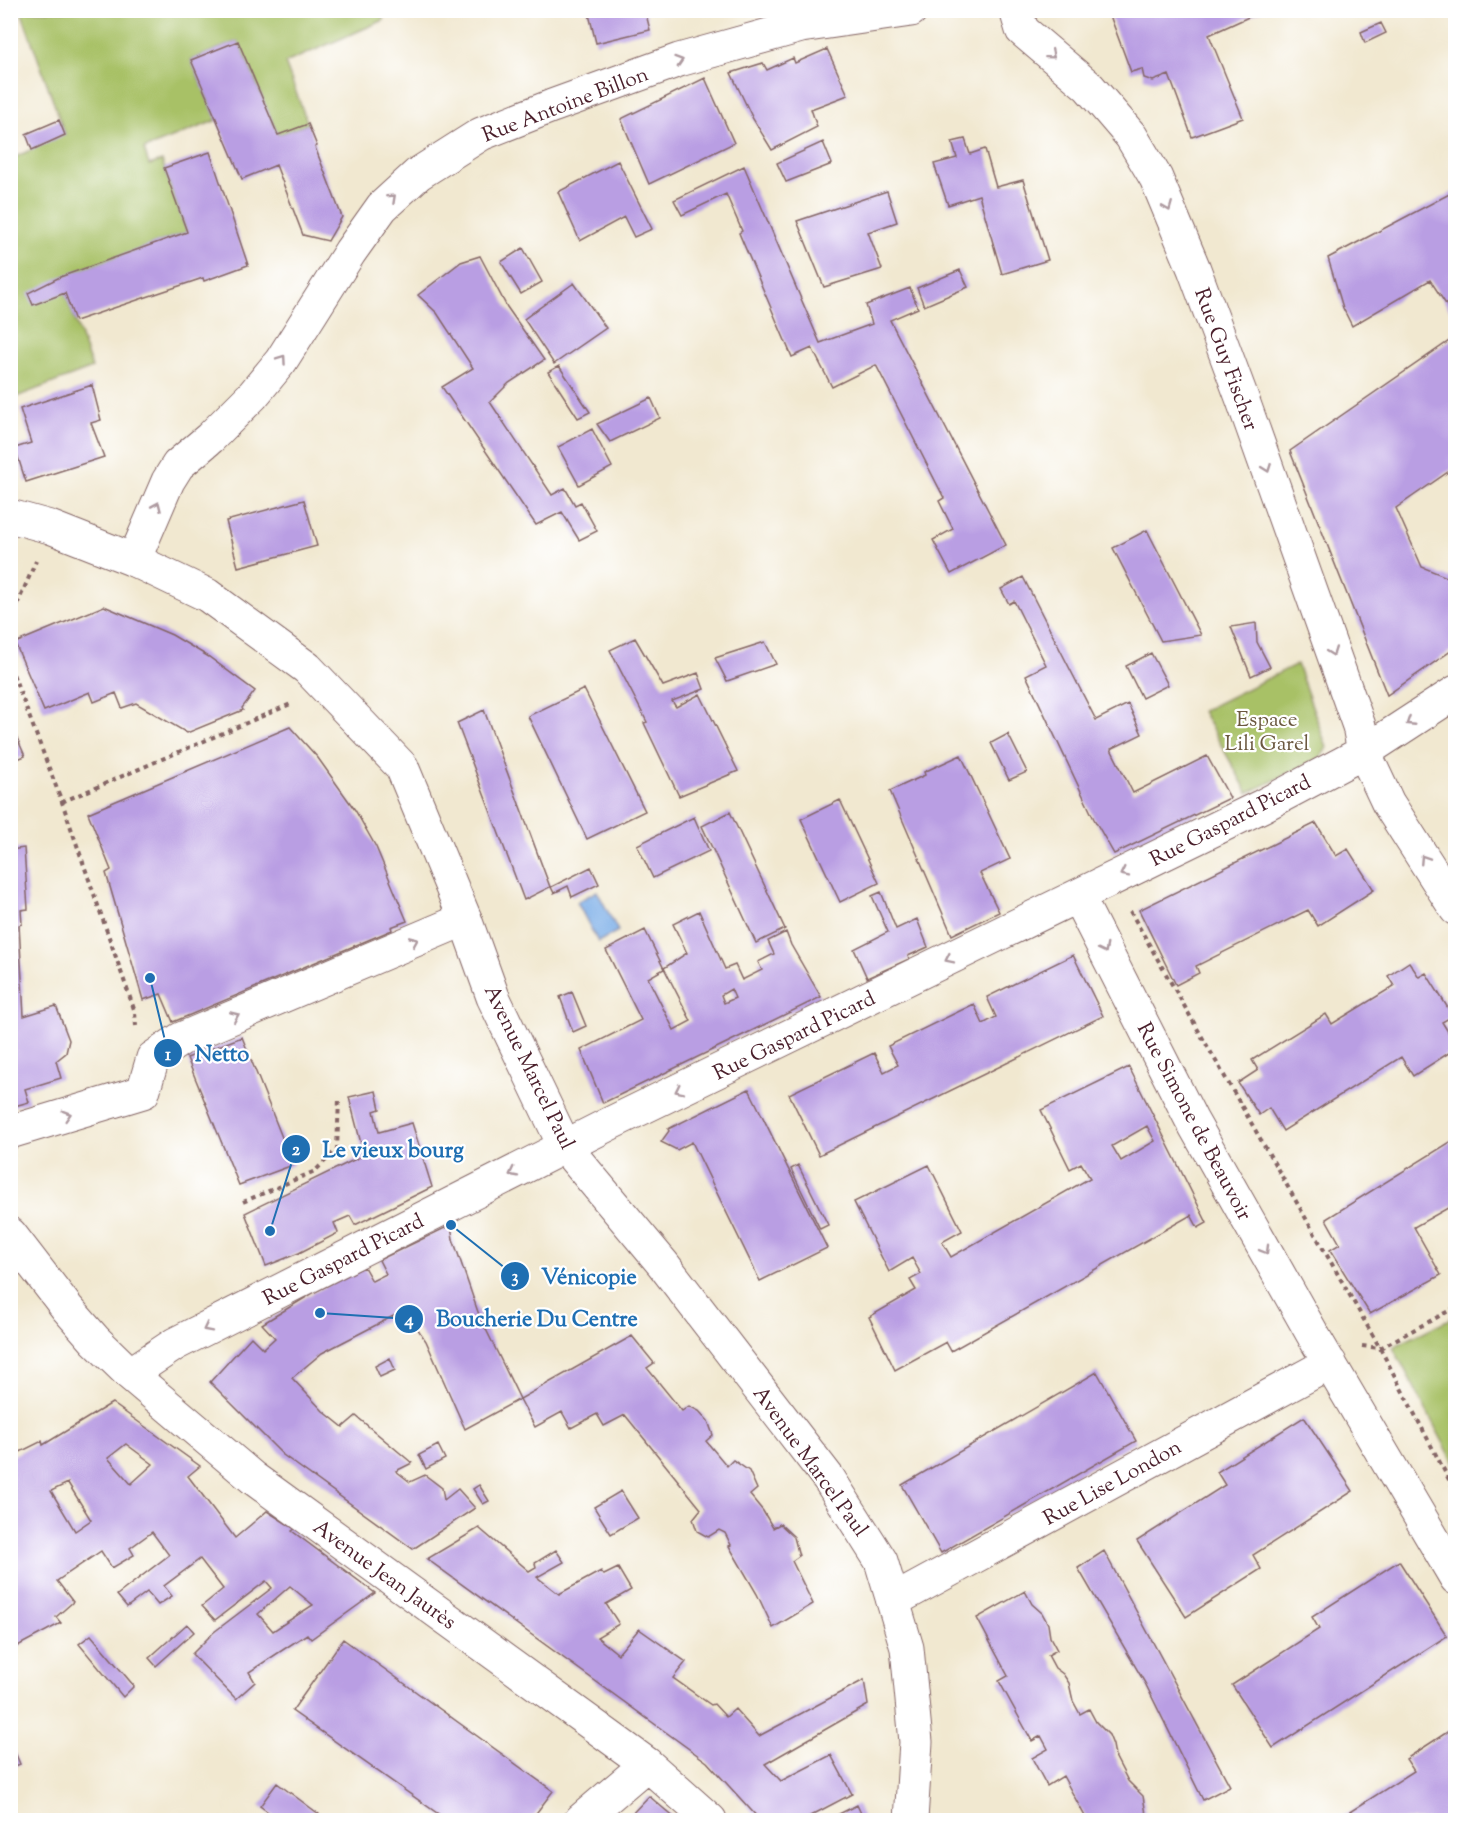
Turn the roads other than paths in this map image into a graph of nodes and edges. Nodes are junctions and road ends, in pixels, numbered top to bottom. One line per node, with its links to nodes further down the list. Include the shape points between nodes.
1 (911, 10): 4 (street, Rue Antoine Billon, one-way to 1, via 178,465 210,438 281,361 382,207 418,174 481,134 679,60 801,26)
2 (1016, 10): 6 (street, Rue Guy Fischer, one-way to 6, via 1022,30 1089,87 1124,128 1156,178 1238,387 1359,726)
3 (10, 516): 4 (street, Avenue Marcel Paul, via 50,527)
4 (134, 560): 9 (street, Avenue Marcel Paul, via 207,595 307,668 402,767)
5 (1455, 692): 6 (street, Rue Gaspard Picard, one-way to 6)
6 (1364, 752): 7 (street, Rue Gaspard Picard, one-way to 7); 8 (street, Rue Guy Fischer, one-way to 6, via 1388,804)
7 (1078, 897): 11 (street, Rue Gaspard Picard, one-way to 11); 13 (street, Rue Simone de Beauvoir, one-way to 13, via 1191,1119)
8 (1455, 909)
9 (465, 919): 10 (street, one-way to 9, via 143,1092 153,1058 181,1039); 11 (street, Avenue Marcel Paul, via 493,997)
10 (10, 1132)
11 (565, 1147): 14 (street, Rue Gaspard Picard, one-way to 14, via 175,1344); 16 (street, Avenue Marcel Paul, via 663,1264 829,1479 881,1561)
12 (10, 1234): 14 (street, Avenue Jean Jaurès, via 67,1308)
13 (1324, 1352): 15 (street); 16 (street, Rue Lise London)
14 (130, 1374): 17 (street, Avenue Jean Jaurès, via 253,1478)
15 (1455, 1578)
16 (893, 1601): 20 (street, Avenue Marcel Paul, via 907,1648 916,1742)
17 (648, 1764): 18 (street); 19 (street, Avenue Jean Jaurès)
18 (582, 1821)
19 (710, 1821)
20 (911, 1821)

